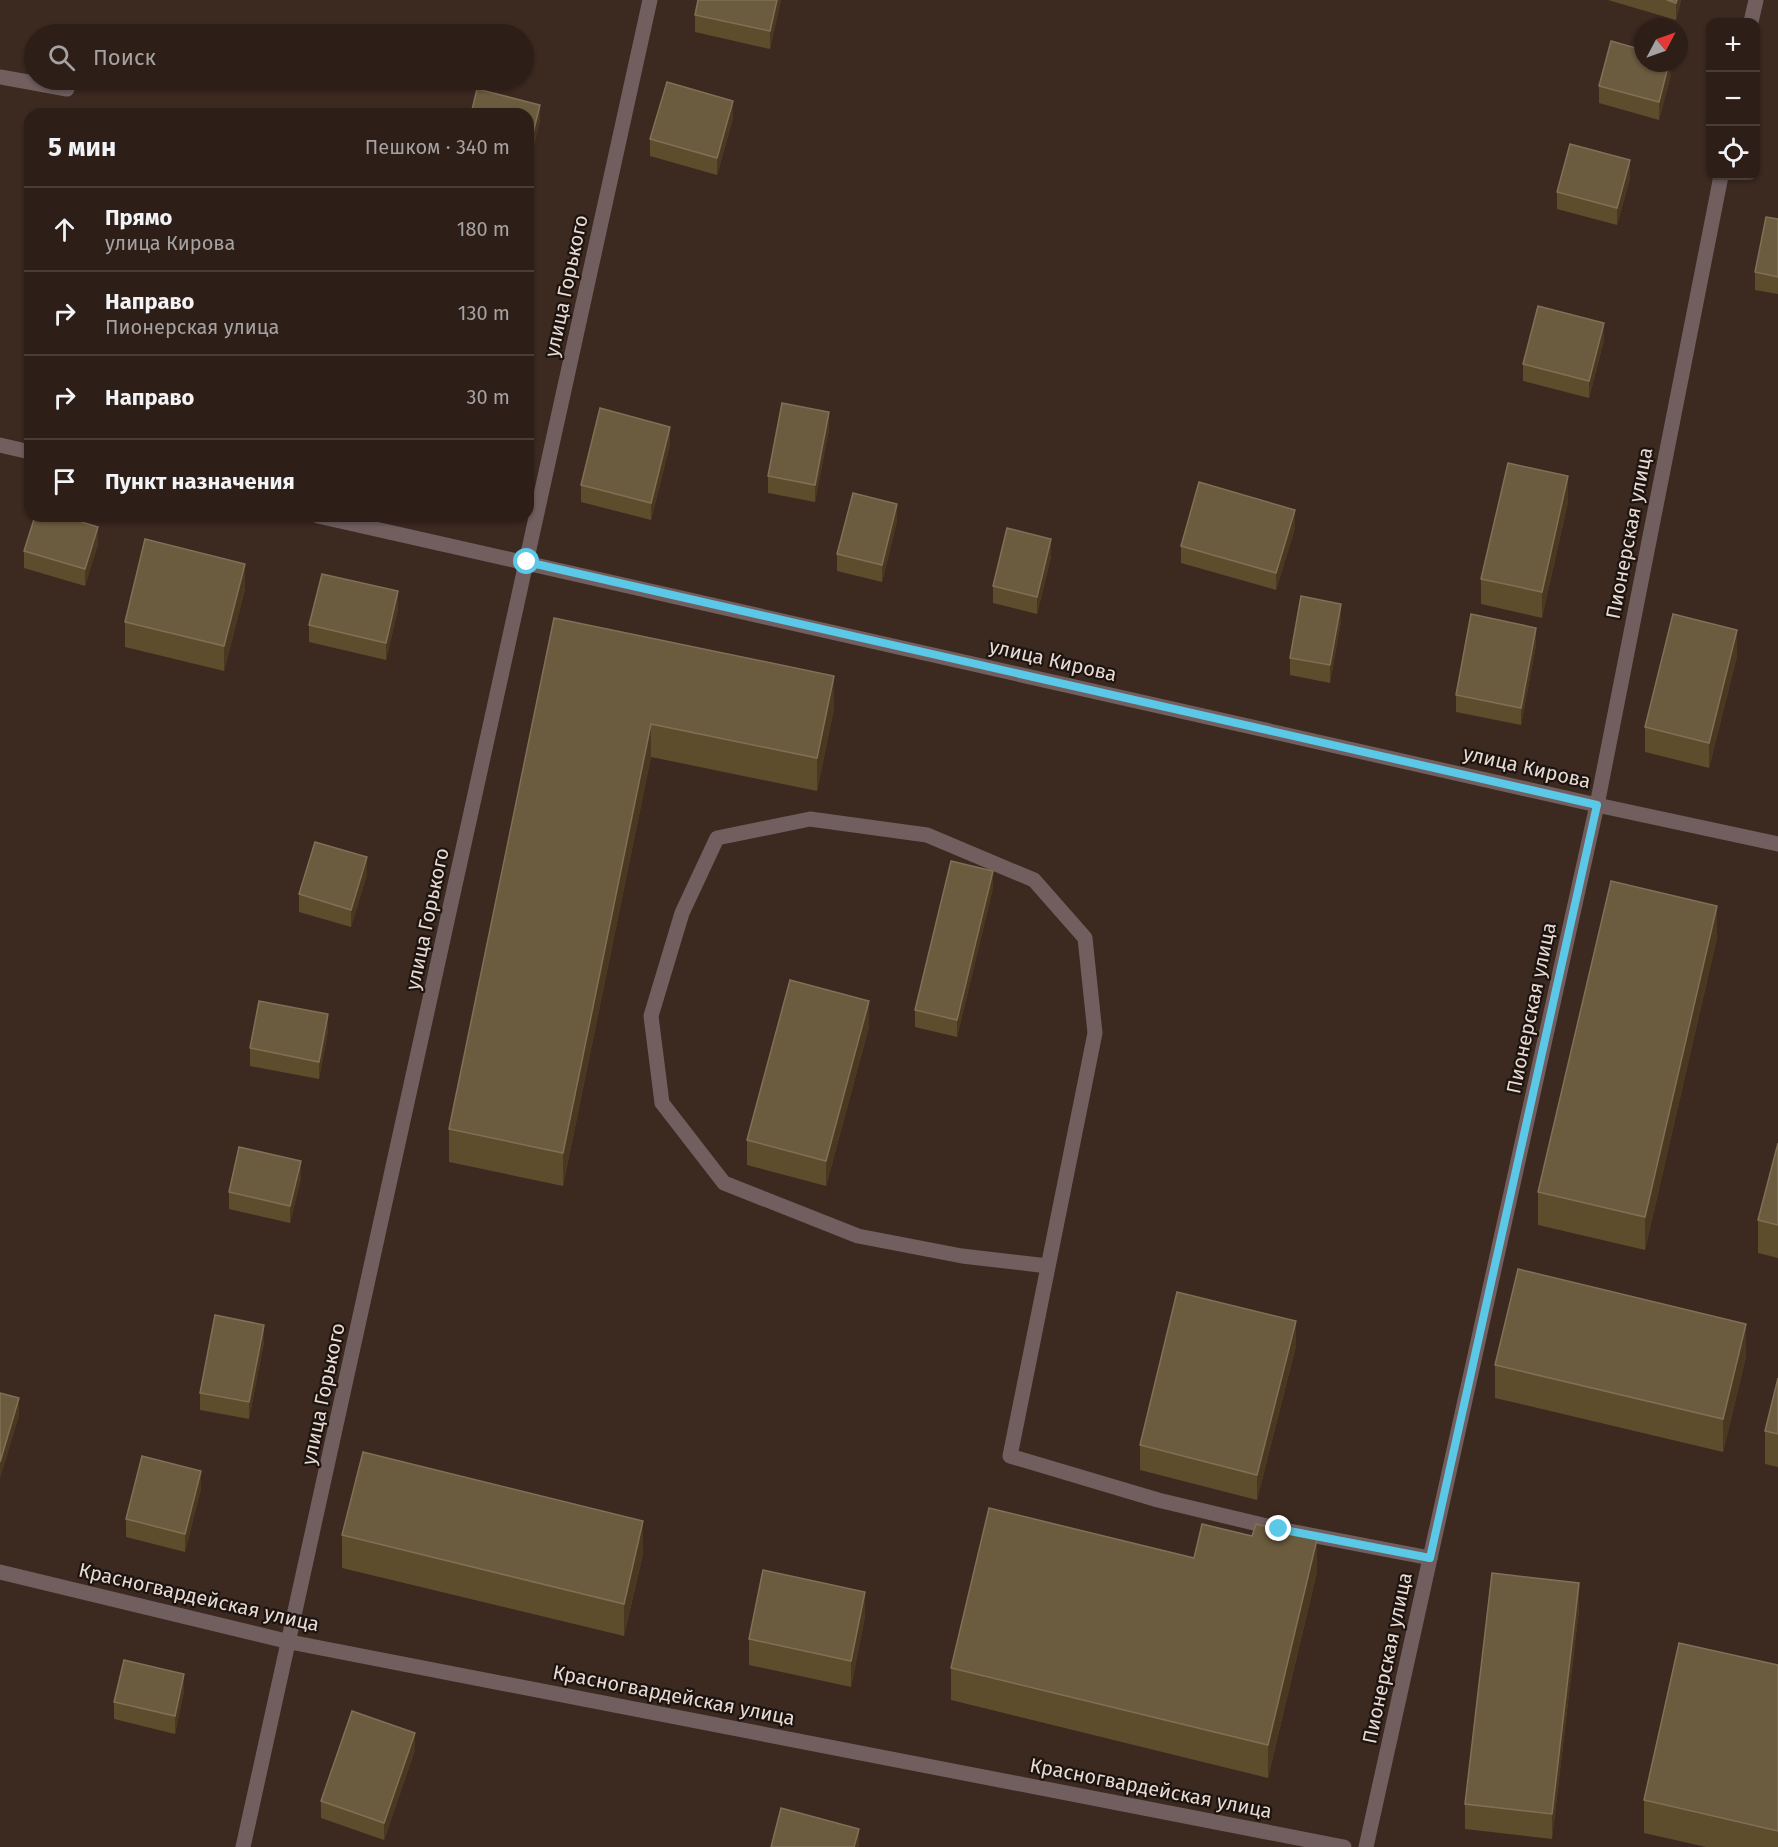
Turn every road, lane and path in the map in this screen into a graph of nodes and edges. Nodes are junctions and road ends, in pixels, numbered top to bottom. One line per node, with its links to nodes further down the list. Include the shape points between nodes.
1 (650, 0): 10 (street, улица Горького)
2 (1756, 0): 3 (street)
3 (1752, 18)
4 (0, 77): 5 (street)
5 (24, 81)
6 (1720, 180): 11 (street, Пионерская улица)
7 (0, 445): 8 (street)
8 (24, 451)
9 (345, 522): 10 (street, улица Кирова)
10 (527, 562): 11 (street, улица Кирова); 16 (street, улица Горького)
11 (1597, 805): 12 (street, улица Кирова); 14 (street, Пионерская улица)
12 (1778, 844)
13 (1048, 1266): 13 (street, via 1095,1033 1085,938 1034,880 927,835 810,819 717,838 682,913 651,1016 662,1103 724,1183 858,1236 962,1256); 14 (street, via 1010,1456 1180,1505)
14 (1430, 1558): 19 (street, Пионерская улица)
15 (0, 1572): 16 (street, Красногвардейская улица)
16 (290, 1641): 17 (street, улица Горького); 18 (street, Красногвардейская улица)
17 (243, 1847)
18 (1344, 1847)
19 (1366, 1847)

